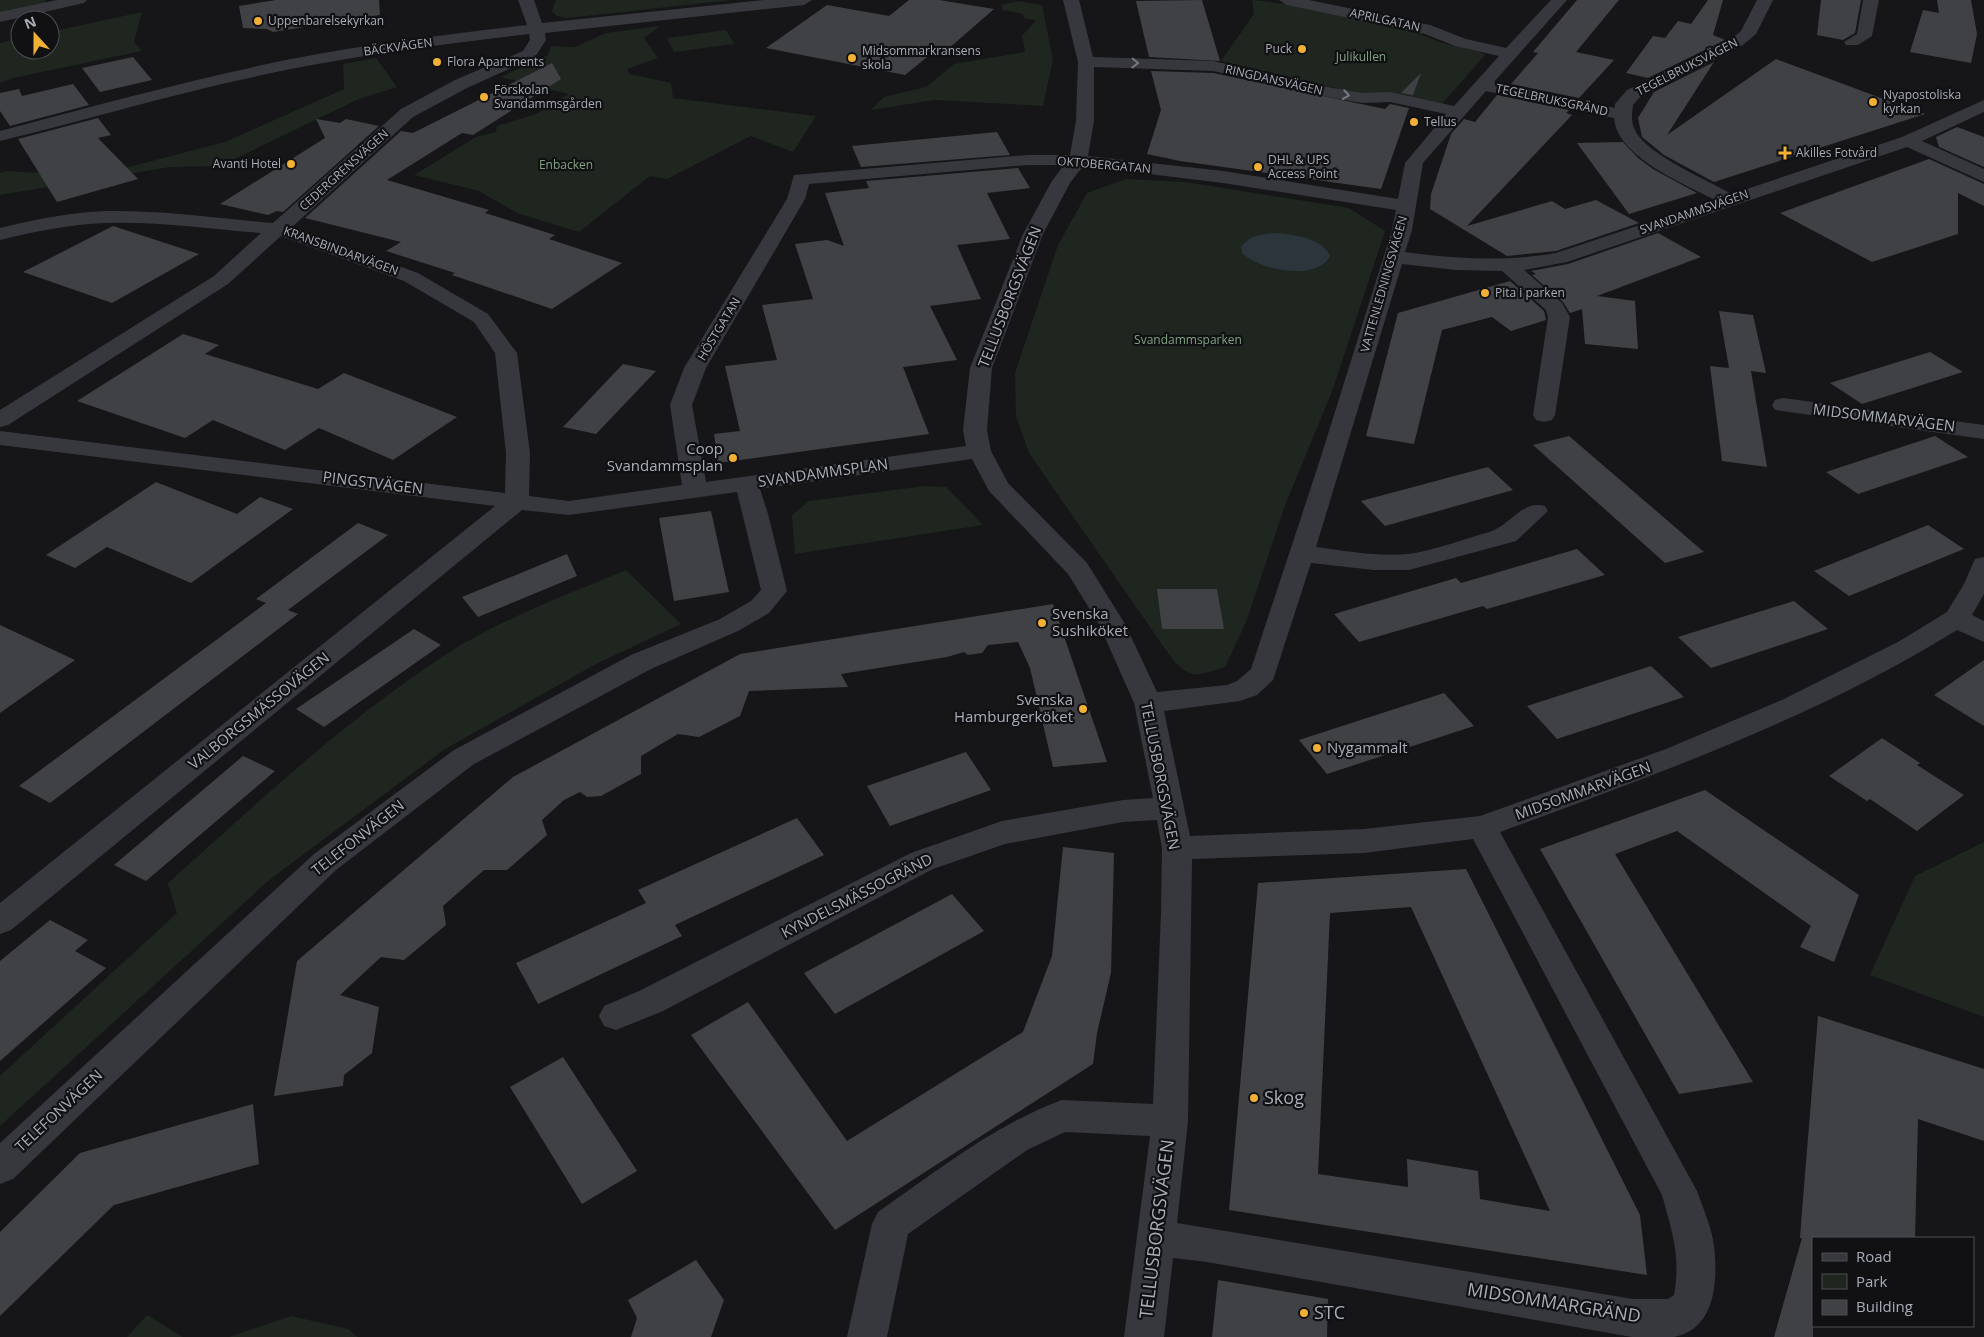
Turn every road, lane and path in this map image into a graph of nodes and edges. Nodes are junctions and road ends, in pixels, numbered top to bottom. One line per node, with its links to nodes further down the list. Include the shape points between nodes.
1 (79, 0): 9 (street)
2 (526, 0): 10 (street)
3 (804, 0): 10 (street, BÄCKVÄGEN)
4 (1071, 0): 13 (street, TELLUSBORGSVÄGEN)
5 (1287, 0): 12 (street, APRILGATAN, via 1430,30 1461,43)
6 (1559, 0): 12 (street, VATTENLEDNINGSVÄGEN)
7 (1765, 0): 17 (street, TEGELBRUKSVÄGEN, via 1748,34 1726,49 1633,94 1624,104)
8 (1871, 0): 11 (street, via 1864,36)
9 (0, 17)
10 (537, 30): 18 (street, BÄCKVÄGEN, via 380,49 291,64); 25 (street, CEDERGRENSVÄGEN, via 538,40 529,54 461,84 407,113)
11 (1852, 42)
12 (1510, 54): 14 (street, VATTENLEDNINGSVÄGEN)
13 (1086, 62): 16 (street, RINGDANSVÄGEN, one-way to 16, via 1213,66 1333,94 1390,97); 20 (street, TELLUSBORGSVÄGEN, via 1085,121)
14 (1482, 85): 16 (street, VATTENLEDNINGSVÄGEN); 17 (street, TEGELBRUKSGRÄND)
15 (1984, 105): 19 (street, SVANDAMMSVÄGEN)
16 (1460, 112): 24 (street, VATTENLEDNINGSVÄGEN, via 1414,163)
17 (1622, 115): 23 (street, via 1625,130 1635,145)
18 (0, 136)
19 (1908, 140): 21 (street); 23 (street, SVANDAMMSVÄGEN)
20 (1078, 160): 22 (street, OKTOBERGATAN, via 1028,160); 24 (street, OKTOBERGATAN, via 1223,177); 34 (street, TELLUSBORGSVÄGEN, via 1061,181 1033,234 981,368 975,414)
21 (1984, 176)
22 (801, 179): 36 (street, HÖSTGATAN, via 796,199 695,368 681,405)
23 (1730, 200): 28 (street, SVANDAMMSVÄGEN, via 1560,258)
24 (1406, 206): 27 (street, VATTENLEDNINGSVÄGEN)
25 (279, 228): 26 (street, KRANSBINDARVÄGEN, via 103,217); 31 (street, CEDERGRENSVÄGEN, via 221,280); 37 (street, KRANSBINDARVÄGEN, via 411,277 481,318 506,353 518,453)
26 (0, 234)
27 (1394, 257): 28 (street, SVANDAMMSVÄGEN); 39 (street, VATTENLEDNINGSVÄGEN)
28 (1510, 267): 30 (street, via 1555,306 1559,318)
29 (1783, 405): 32 (street, MIDSOMMARVÄGEN)
30 (1544, 415)
31 (0, 420)
32 (1984, 432)
33 (0, 438): 37 (street, PINGSTVÄGEN)
34 (979, 451): 35 (street, SVANDAMMSPLAN); 44 (street, TELLUSBORGSVÄGEN, via 998,486 1078,569 1112,624)
35 (746, 484): 36 (street, PINGSTVÄGEN); 41 (street, SVANDAMMSPLAN)
36 (695, 490): 37 (street, PINGSTVÄGEN, via 569,508)
37 (517, 501): 48 (street, VALBORGSMÄSSOVÄGEN)
38 (1536, 510): 39 (street, via 1508,535 1408,562 1374,562)
39 (1303, 554): 44 (street, VATTENLEDNINGSVÄGEN, via 1263,673 1247,688 1230,694)
40 (1984, 565): 42 (street, MIDSOMMARVÄGEN)
41 (774, 591): 51 (street, TELEFONVÄGEN, via 760,607 729,625 641,662 456,763 325,862)
42 (1957, 618): 43 (street); 46 (street, MIDSOMMARVÄGEN, via 1908,648 1792,707 1646,768)
43 (1984, 633)
44 (1148, 703): 45 (street, TELLUSBORGSVÄGEN)
45 (1170, 808): 47 (street, TELLUSBORGSVÄGEN); 49 (street, KYNDELSMÄSSOGRÄND, via 1123,811 1002,833 922,861)
46 (1482, 827): 47 (street, MIDSOMMARVÄGEN, via 1364,842); 52 (street, MIDSOMMARGRÄND, via 1679,1191 1695,1244 1695,1284 1691,1306 1674,1318 1633,1318 1207,1244)
47 (1177, 848): 50 (street, TELLUSBORGSVÄGEN)
48 (0, 921)
49 (616, 1016)
50 (1170, 1121): 52 (street, TELLUSBORGSVÄGEN); 53 (street, TELLUSBORGSVÄGEN, via 1062,1116 1014,1139 891,1224)
51 (0, 1167)
52 (1156, 1238): 54 (street, TELLUSBORGSVÄGEN)
53 (867, 1337)
54 (1144, 1337)

